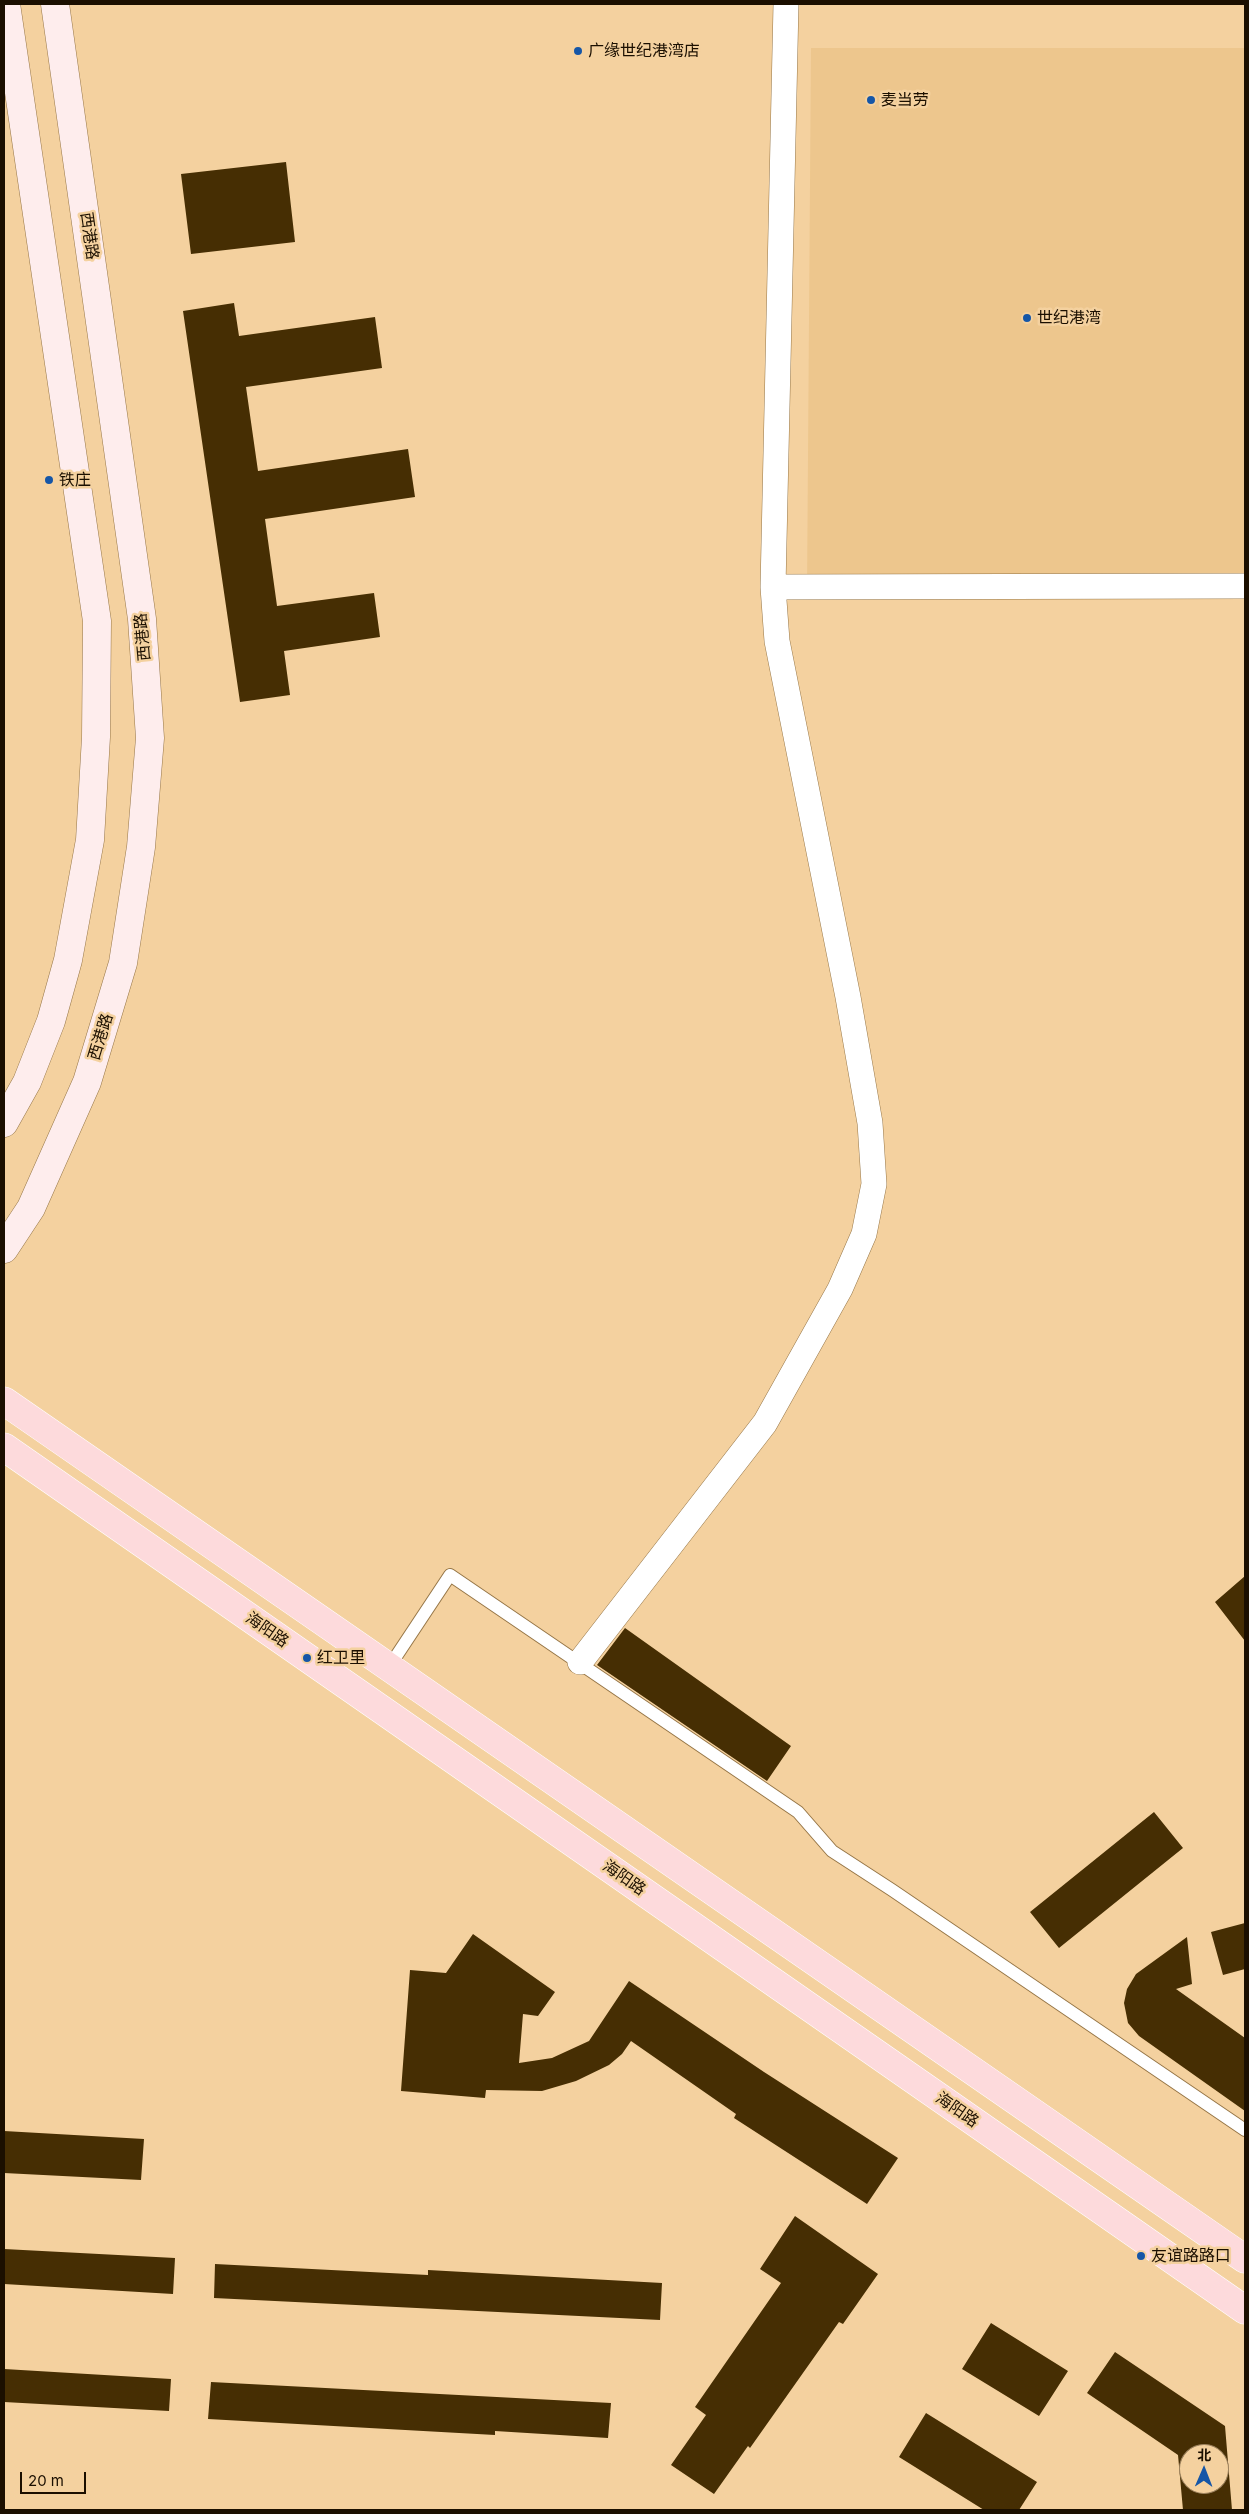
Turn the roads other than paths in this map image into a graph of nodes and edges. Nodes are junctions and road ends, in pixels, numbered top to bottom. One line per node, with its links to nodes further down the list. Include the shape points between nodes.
1 (6, 4): 6 (main road, via 97,622 96,737 90,840 70,951 51,1021 27,1082)
2 (55, 4): 7 (main road, 西港路, via 141,610 150,738 141,847 123,963 87,1082 31,1208)
3 (786, 4): 5 (street)
4 (1245, 586): 5 (street)
5 (773, 587): 10 (street, via 777,641 870,1122 874,1184 864,1234 840,1289 766,1423)
6 (4, 1123)
7 (4, 1249)
8 (4, 1401): 11 (main road)
9 (4, 1447): 14 (main road, 海阳路)
10 (580, 1662): 11 (lane, via 450,1575); 12 (lane, via 798,1812 832,1851)
11 (389, 1667): 13 (main road)
12 (1245, 2130)
13 (1245, 2258)
14 (1245, 2310)

